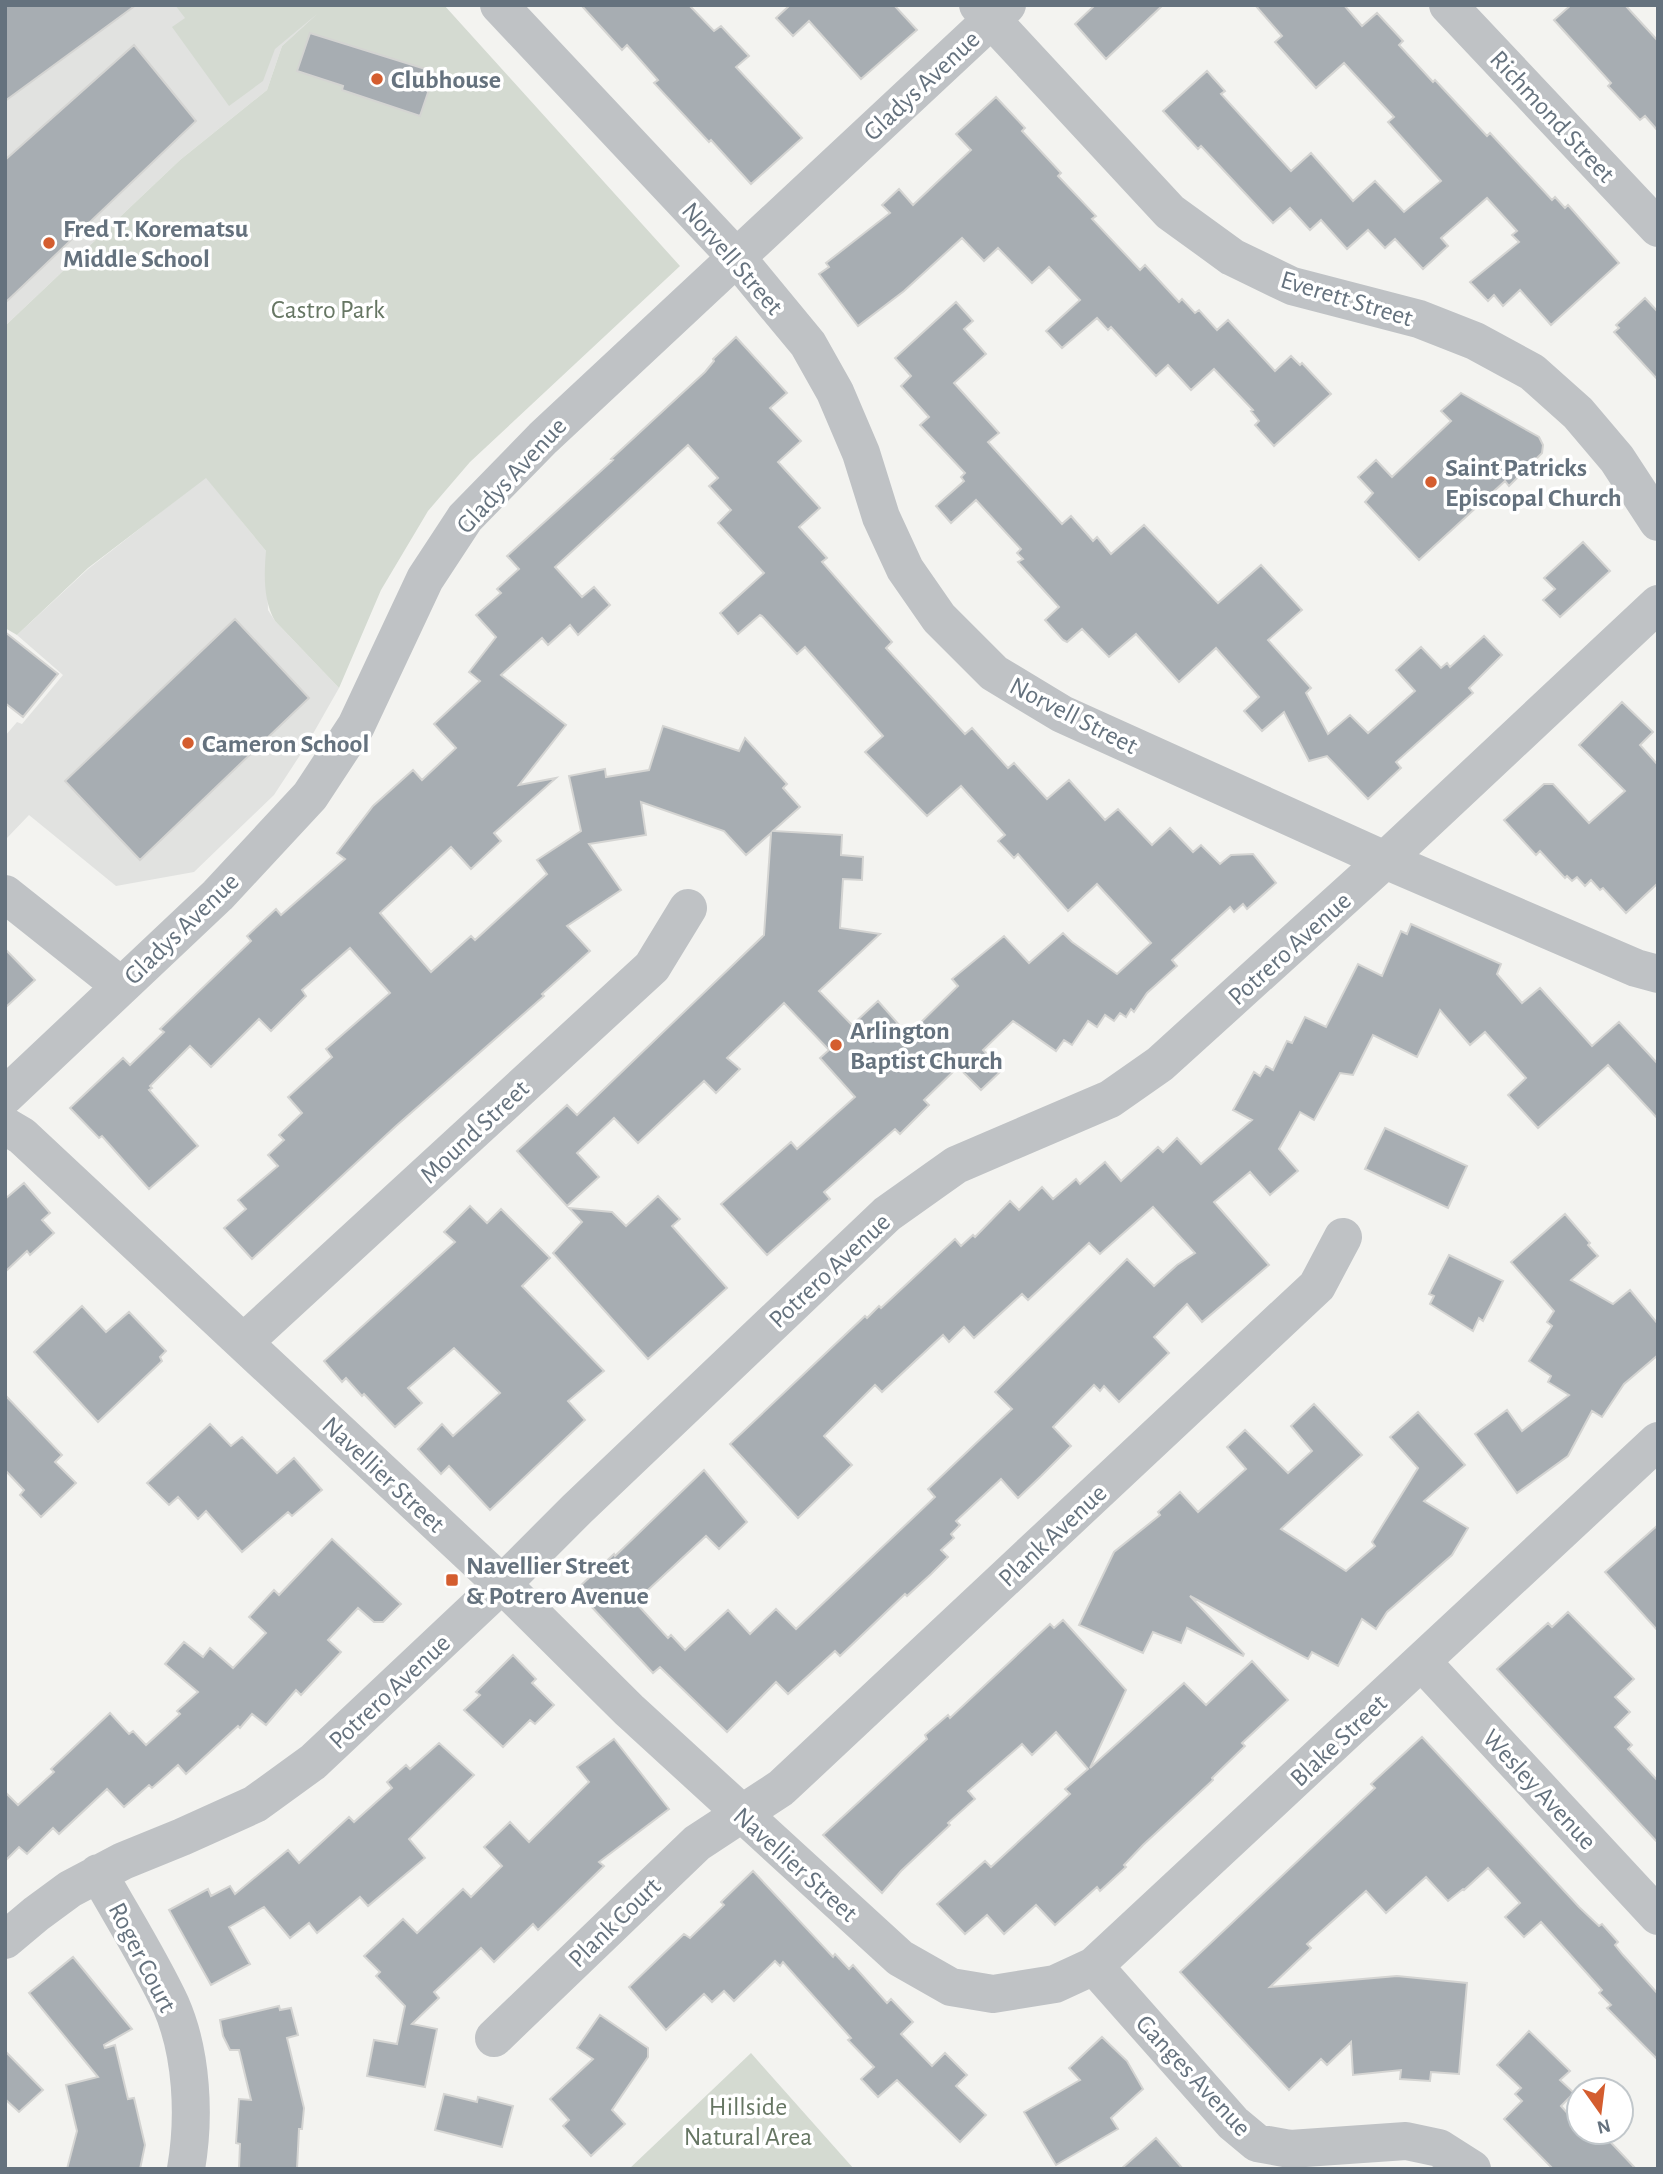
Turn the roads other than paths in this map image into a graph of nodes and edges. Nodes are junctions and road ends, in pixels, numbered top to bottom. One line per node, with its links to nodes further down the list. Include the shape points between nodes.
1 (499, 5): 5 (street, Norvell Street)
2 (1448, 5): 4 (street, Richmond Street)
3 (992, 10): 5 (street, Gladys Avenue); 6 (street, Everett Street, via 1170,212 1232,257 1292,286 1419,319 1475,341 1532,372 1578,413 1618,459)
4 (1658, 228)
5 (736, 257): 8 (street, Norvell Street, via 808,344 835,392 905,569 939,618 994,673 1062,714); 12 (street, Gladys Avenue, via 543,438 465,518 425,579 356,726 310,796 218,895)
6 (1658, 522)
7 (1658, 604): 8 (street, Potrero Avenue)
8 (1385, 860): 11 (street, Norvell Street); 18 (street, Potrero Avenue, via 1160,1064 1110,1100 956,1165 887,1214)
9 (5, 894): 12 (street)
10 (688, 908): 16 (street, Mound Street, via 652,967)
11 (1658, 974)
12 (121, 986): 13 (street, Gladys Avenue)
13 (5, 1096)
14 (5, 1126): 16 (street, Navellier Street, via 22,1136)
15 (1343, 1237): 20 (street, Plank Avenue, via 1317,1286 781,1788)
16 (244, 1342): 18 (street, Navellier Street)
17 (1658, 1441): 19 (street, Blake Street)
18 (502, 1584): 20 (street, Navellier Street); 21 (street, Potrero Avenue, via 303,1769 255,1804)
19 (1422, 1662): 22 (street, Wesley Avenue); 24 (street, Blake Street)
20 (740, 1814): 25 (street, Navellier Street, via 900,1958 951,1987); 26 (street, Plank Court, via 697,1843)
21 (99, 1873): 23 (street, Potrero Avenue, via 36,1913); 28 (street, Roger Court, via 172,2006 188,2072 192,2117)
22 (1658, 1916)
23 (5, 1940)
24 (1094, 1966): 25 (street, Blake Street, via 1055,1984); 27 (street, Ganges Avenue, via 1233,2123 1257,2143)
25 (993, 1994)
26 (494, 2039)
27 (1367, 2155): 29 (street, Ganges Avenue, via 1406,2141 1439,2148)
28 (186, 2169)
29 (1472, 2169)

